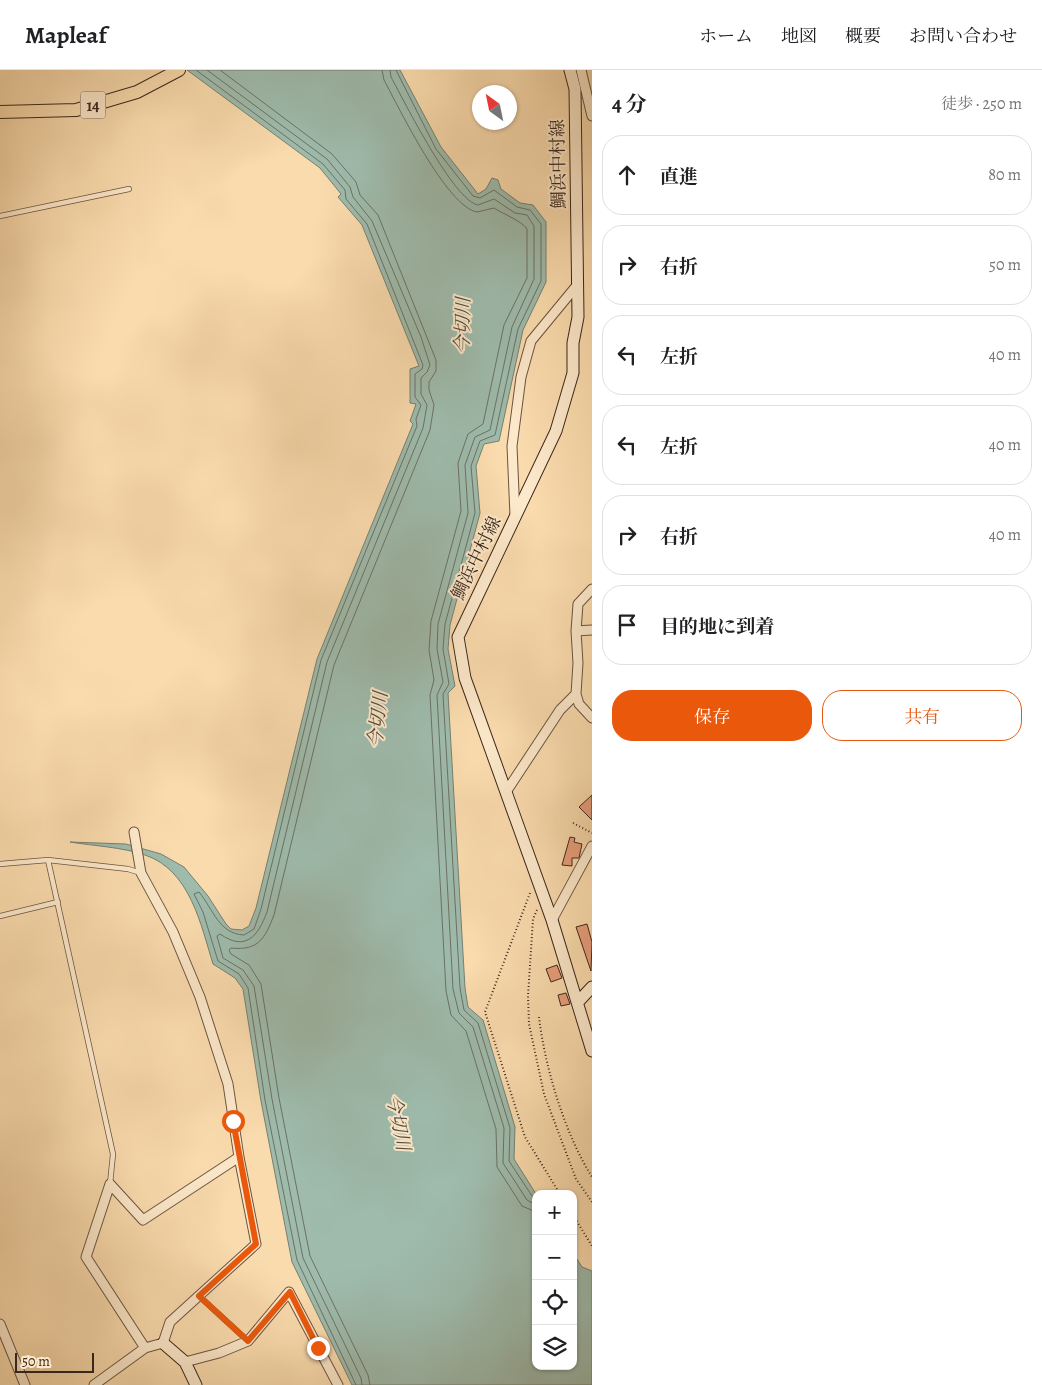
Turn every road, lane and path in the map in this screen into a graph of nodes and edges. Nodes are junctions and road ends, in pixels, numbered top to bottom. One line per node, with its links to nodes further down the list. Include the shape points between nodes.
1 (179, 70): 4 (main road, 14, via 136,92 76,110)
2 (570, 70): 8 (main road, 鯛浜中村線, via 575,89)
3 (581, 70): 5 (street)
4 (0, 112)
5 (592, 116)
6 (129, 189): 7 (lane)
7 (0, 216)
8 (578, 284): 9 (main road, 鯛浜中村線, via 573,373 556,431); 9 (street, via 531,341 521,377 512,446)
9 (515, 517): 15 (main road, 鯛浜中村線, via 458,638 465,678)
10 (592, 590): 12 (street, via 578,604)
11 (592, 630): 12 (street)
12 (576, 631): 13 (street)
13 (576, 694): 14 (street, via 579,704); 15 (street, via 560,710)
14 (592, 718)
15 (506, 792): 23 (main road, 鯛浜中村線)
16 (573, 824): 18 (path)
17 (134, 832): 22 (street)
18 (592, 834)
19 (592, 846): 27 (street)
20 (48, 860): 21 (lane); 22 (lane); 25 (lane)
21 (0, 864)
22 (141, 873): 32 (street, via 172,932 200,997 228,1084)
23 (538, 884): 24 (main road, 鯛浜中村線); 35 (path, via 529,895 485,1012 525,1137)
24 (543, 897): 27 (main road, 鯛浜中村線); 36 (path, via 533,919 529,1024 544,1094 576,1179)
25 (58, 902): 26 (lane); 34 (lane, via 113,1154)
26 (0, 916)
27 (552, 920): 29 (main road, 鯛浜中村線)
28 (592, 987): 29 (main road)
29 (578, 1002): 31 (main road, 鯛浜中村線)
30 (539, 1017): 33 (path, via 544,1054 572,1137)
31 (592, 1051)
32 (239, 1157): 34 (street, via 142,1220); 39 (street, via 256,1244)
33 (592, 1177)
34 (110, 1184): 43 (street, via 86,1257)
35 (558, 1190)
36 (592, 1202)
37 (577, 1222): 38 (path)
38 (592, 1246)
39 (199, 1296): 41 (lane); 42 (street, via 170,1322)
40 (0, 1324): 45 (street)
41 (248, 1341): 44 (street); 48 (street, via 290,1292)
42 (163, 1343): 43 (street); 44 (main road)
43 (145, 1348): 46 (street)
44 (185, 1362): 47 (main road)
45 (25, 1385)
46 (94, 1385)
47 (196, 1385)
48 (338, 1385)

